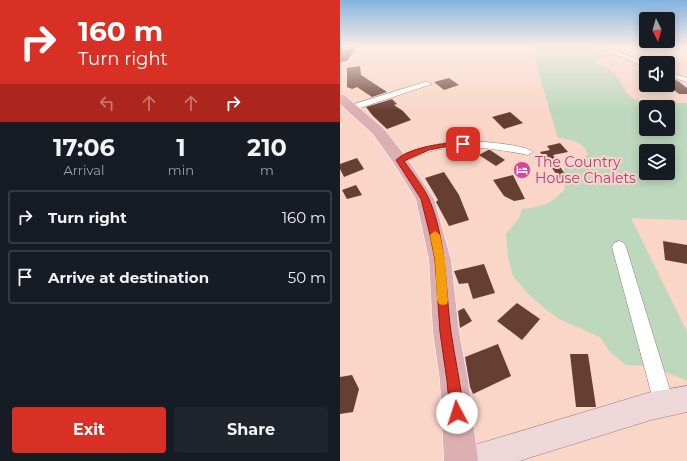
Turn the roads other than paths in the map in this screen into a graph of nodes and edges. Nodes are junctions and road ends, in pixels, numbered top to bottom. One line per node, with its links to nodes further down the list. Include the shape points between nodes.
1 (675, 76): 2 (street)
2 (687, 80)
3 (428, 84): 4 (street)
4 (346, 103): 6 (main road, via 378,131)
5 (528, 152): 6 (street, via 499,146 445,145 427,148)
6 (400, 160): 9 (main road, via 425,199 435,235 454,381)
7 (619, 247): 8 (street)
8 (675, 401): 10 (main road)
9 (461, 461)
10 (471, 461)

